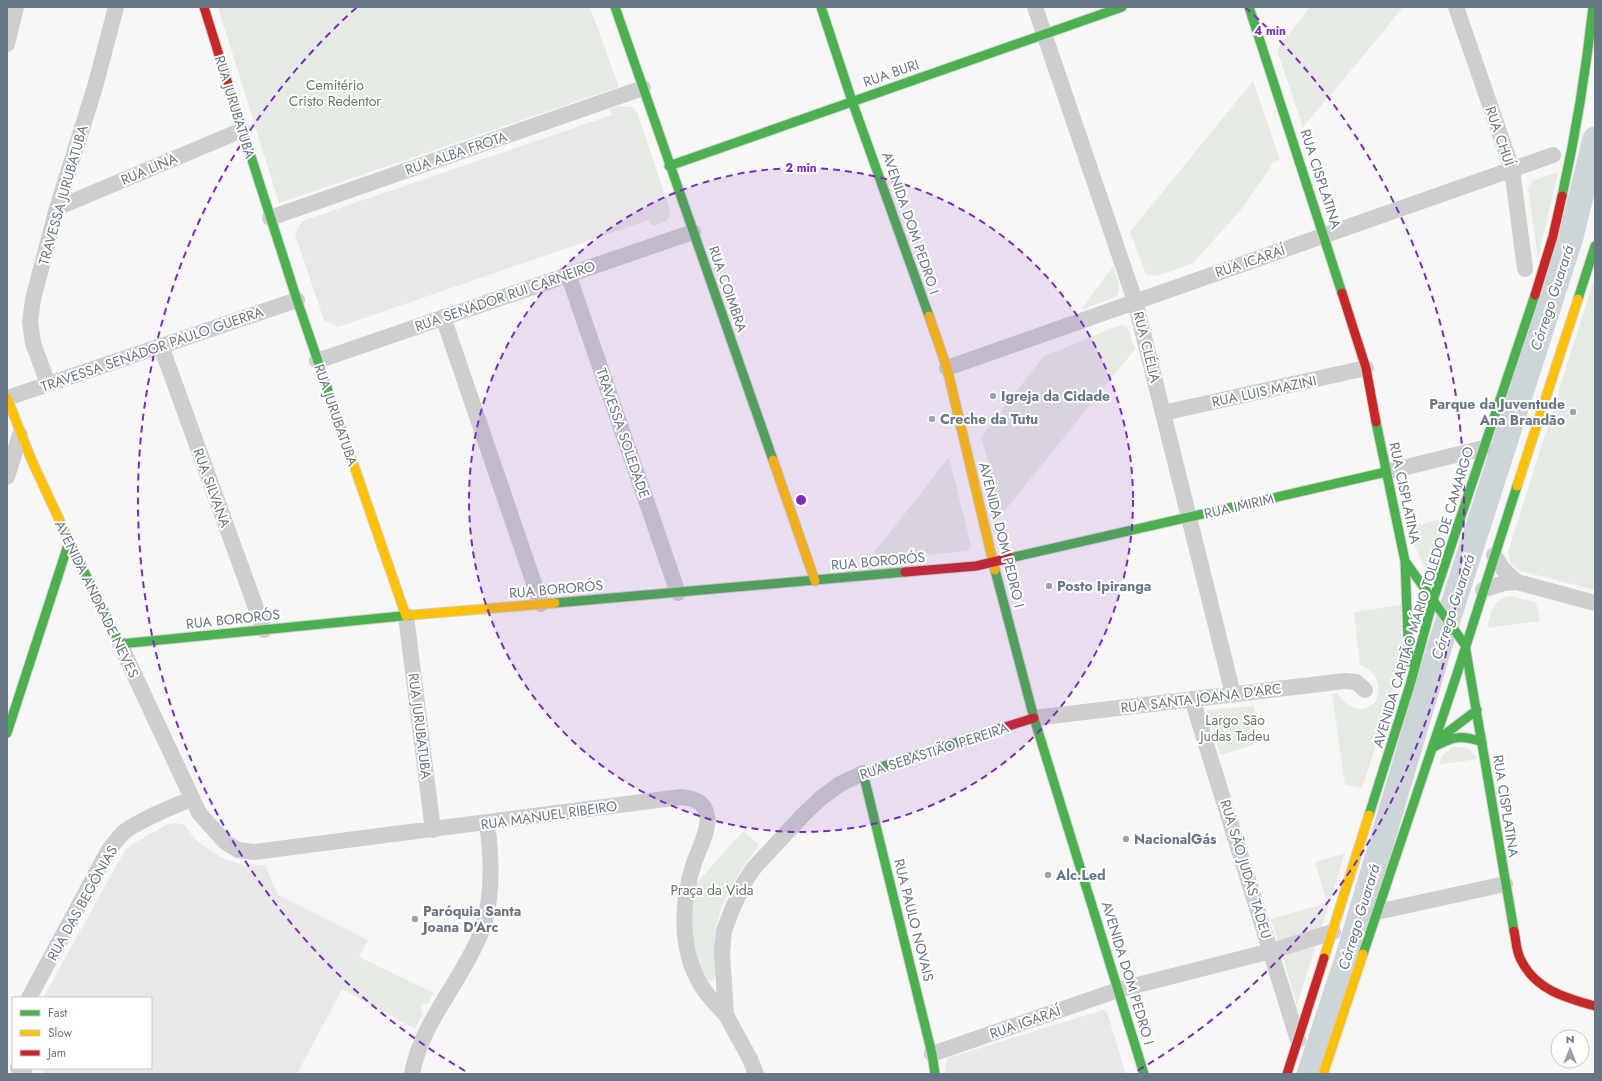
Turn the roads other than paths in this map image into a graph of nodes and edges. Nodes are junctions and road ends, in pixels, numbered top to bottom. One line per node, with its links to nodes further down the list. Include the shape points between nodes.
1 (16, 7): 12 (street)
2 (116, 7): 19 (street, TRAVESSA JURUBATUBA, via 95,87)
3 (204, 7): 15 (street, RUA JURUBATUBA)
4 (615, 7): 13 (street, RUA COIMBRA)
5 (821, 7): 14 (street, AVENIDA DOM PEDRO I)
6 (1035, 7): 11 (street, RUA CLÉLIA)
7 (1122, 7): 11 (street, RUA BURI)
8 (1249, 7): 22 (street, RUA CISPLATINA)
9 (1456, 7): 18 (street, RUA CHUÍ)
10 (1593, 7): 37 (street, AVENIDA CAPITÃO MÁRIO TOLEDO DE CAMARGO, via 1586,71 1573,147 1553,236)
11 (1044, 34): 14 (street, RUA BURI); 27 (street, RUA CLÉLIA)
12 (7, 44)
13 (643, 88): 17 (street, RUA COIMBRA); 20 (street, RUA ALBA FROTA)
14 (852, 101): 17 (street, RUA BURI); 31 (street, AVENIDA DOM PEDRO I)
15 (242, 130): 19 (street, RUA LINA); 20 (street, RUA JURUBATUBA)
16 (1553, 154): 18 (street, RUA ICARAÍ)
17 (669, 166): 21 (street, RUA COIMBRA)
18 (1512, 169): 22 (street, RUA ICARAÍ); 24 (street, RUA CHUÍ)
19 (57, 208): 33 (street, TRAVESSA JURUBATUBA, via 33,299 30,322 33,344)
20 (270, 218): 26 (street, RUA JURUBATUBA)
21 (693, 232): 25 (street, RUA SENADOR RUI CARNEIRO); 45 (street, RUA COIMBRA)
22 (1324, 235): 27 (street, RUA ICARAÍ); 32 (street, RUA CISPLATINA)
23 (1595, 246): 42 (street)
24 (1525, 269)
25 (568, 274): 28 (street, RUA SENADOR RUI CARNEIRO); 48 (street, TRAVESSA SOLEDADE)
26 (297, 300): 29 (street, TRAVESSA SENADOR PAULO GUERRA); 30 (street, RUA JURUBATUBA)
27 (1135, 300): 31 (street, RUA ICARAÍ); 35 (street, RUA CLÉLIA)
28 (443, 317): 30 (street, RUA SENADOR RUI CARNEIRO); 51 (street)
29 (161, 346): 33 (street, TRAVESSA SENADOR PAULO GUERRA); 53 (street, RUA SILVANA)
30 (317, 361): 52 (street, RUA JURUBATUBA)
31 (947, 368): 44 (street, AVENIDA DOM PEDRO I)
32 (1366, 368): 35 (street, RUA LUIS MAZINI); 38 (street, RUA CISPLATINA)
33 (48, 384): 34 (street, TRAVESSA SENADOR PAULO GUERRA)
34 (7, 398): 36 (street, AVENIDA ANDRADE NEVES)
35 (1163, 412): 40 (street, RUA CLÉLIA)
36 (20, 435): 39 (street); 41 (street, AVENIDA ANDRADE NEVES)
37 (1484, 448): 38 (street, RUA IMIRIM); 49 (street, AVENIDA CAPITÃO MÁRIO TOLEDO DE CAMARGO)
38 (1386, 472): 40 (street, RUA IMIRIM); 43 (street, RUA CISPLATINA)
39 (7, 477)
40 (1189, 517): 44 (street, RUA IMIRIM); 58 (street, RUA CLÉLIA)
41 (69, 542): 54 (street, AVENIDA ANDRADE NEVES); 62 (street)
42 (1494, 555): 46 (street, via 1503,569); 47 (street)
43 (1405, 561): 49 (street, RUA CISPLATINA); 56 (street)
44 (993, 562): 45 (street, RUA BORORÓS, via 976,566); 61 (street, AVENIDA DOM PEDRO I)
45 (815, 581): 48 (street, RUA BORORÓS)
46 (1517, 582): 47 (street, via 1504,583); 50 (street)
47 (1483, 590): 55 (street)
48 (678, 592): 51 (street, RUA BORORÓS)
49 (1433, 600): 55 (street, RUA CISPLATINA); 56 (street, AVENIDA CAPITÃO MÁRIO TOLEDO DE CAMARGO)
50 (1595, 603)
51 (542, 604): 52 (street, RUA BORORÓS)
52 (406, 616): 53 (street, RUA BORORÓS); 68 (street, RUA JURUBATUBA)
53 (264, 630): 54 (street, RUA BORORÓS)
54 (120, 644): 66 (street, AVENIDA ANDRADE NEVES)
55 (1466, 645): 60 (street, RUA CISPLATINA); 64 (street)
56 (1410, 685): 71 (street, AVENIDA CAPITÃO MÁRIO TOLEDO DE CAMARGO)
57 (1366, 690): 58 (street, RUA SANTA JOANA D'ARC, via 1356,682 1345,681)
58 (1232, 694): 59 (street, RUA SANTA JOANA D'ARC)
59 (1192, 699): 61 (street, RUA SANTA JOANA D'ARC); 72 (street, RUA SÃO JUDAS TADEU)
60 (1477, 710): 63 (street, RUA CISPLATINA); 64 (street)
61 (1034, 718): 65 (street, RUA SEBASTIÃO PEREIRA); 73 (street, AVENIDA DOM PEDRO I)
62 (7, 733)
63 (1482, 742): 64 (street, via 1467,736 1455,736); 69 (street, RUA CISPLATINA)
64 (1433, 745): 70 (street)
65 (863, 773): 76 (street, RUA SEBASTIÃO PEREIRA, via 840,784 821,798 753,869 744,883 724,931 722,953); 78 (street, RUA PAULO NOVAIS)
66 (191, 799): 68 (street, RUA MANUEL RIBEIRO, via 199,813 225,842 238,850 254,852); 74 (street, RUA DAS BEGÔNIAS, via 135,826 115,842)
67 (487, 823): 68 (street, RUA MANUEL RIBEIRO); 76 (street, RUA MANUEL RIBEIRO, via 681,797 701,802 708,817 707,826 687,894 684,916 685,942 694,972 701,985); 79 (street, via 491,874 481,934 422,1041)
68 (433, 830)
69 (1505, 884): 70 (street); 75 (street, RUA CISPLATINA, via 1516,949 1530,976 1555,994)
70 (1377, 912): 84 (street)
71 (1332, 932): 72 (street, RUA IGARAÍ); 77 (street, AVENIDA CAPITÃO MÁRIO TOLEDO DE CAMARGO)
72 (1271, 951): 73 (street, RUA IGARAÍ); 77 (street, RUA SÃO JUDAS TADEU)
73 (1118, 990): 78 (street, RUA IGARAÍ); 82 (street, AVENIDA DOM PEDRO I)
74 (30, 997)
75 (1595, 1006)
76 (726, 1015): 80 (street, RUA SEBASTIÃO PEREIRA)
77 (1298, 1040): 83 (street, AVENIDA CAPITÃO MÁRIO TOLEDO DE CAMARGO)
78 (932, 1054): 81 (street, RUA PAULO NOVAIS)
79 (412, 1074)
80 (756, 1074)
81 (935, 1074)
82 (1144, 1074)
83 (1287, 1074)
84 (1324, 1074)

